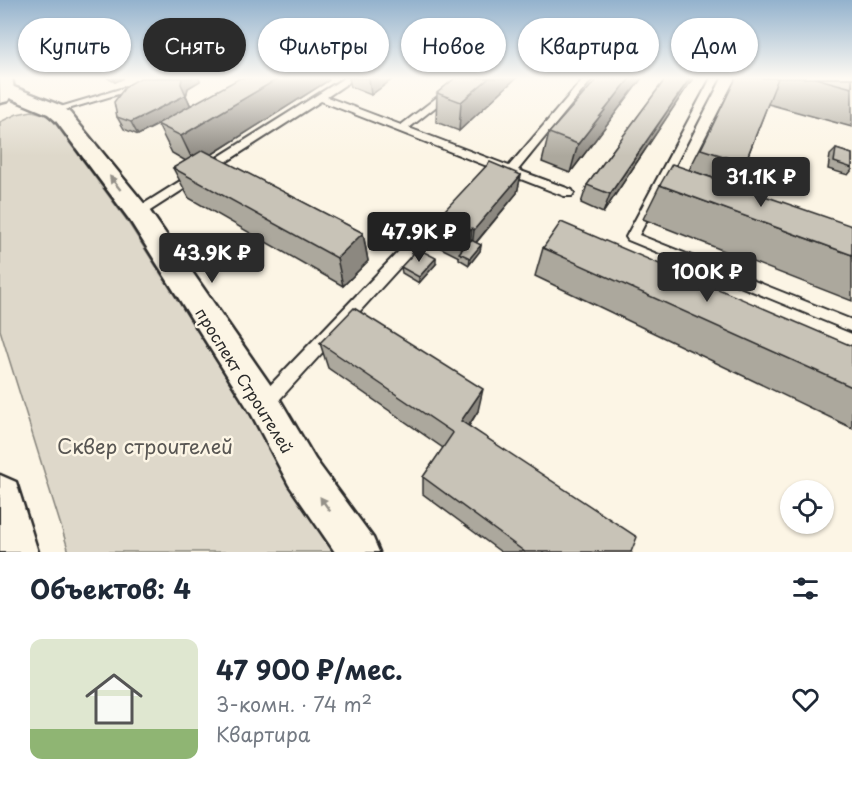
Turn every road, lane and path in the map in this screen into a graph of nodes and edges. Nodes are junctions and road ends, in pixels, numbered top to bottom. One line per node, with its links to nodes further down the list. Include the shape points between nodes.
1 (40, 104): 8 (street, проспект Строителей)
2 (77, 104): 8 (lane)
3 (312, 104): 12 (lane)
4 (336, 104): 9 (lane)
5 (435, 104): 9 (lane)
6 (567, 104): 10 (lane)
7 (702, 104): 14 (lane, via 632,237)
8 (55, 110): 12 (street, проспект Строителей, one-way to 8)
9 (402, 129): 10 (lane)
10 (510, 171): 11 (lane)
11 (567, 193)
12 (138, 213): 15 (street, проспект Строителей)
13 (405, 253): 15 (lane)
14 (852, 326)
15 (264, 404): 18 (street, проспект Строителей, one-way to 15, via 302,472)
16 (0, 498): 17 (main road)
17 (14, 552)
18 (359, 552)

